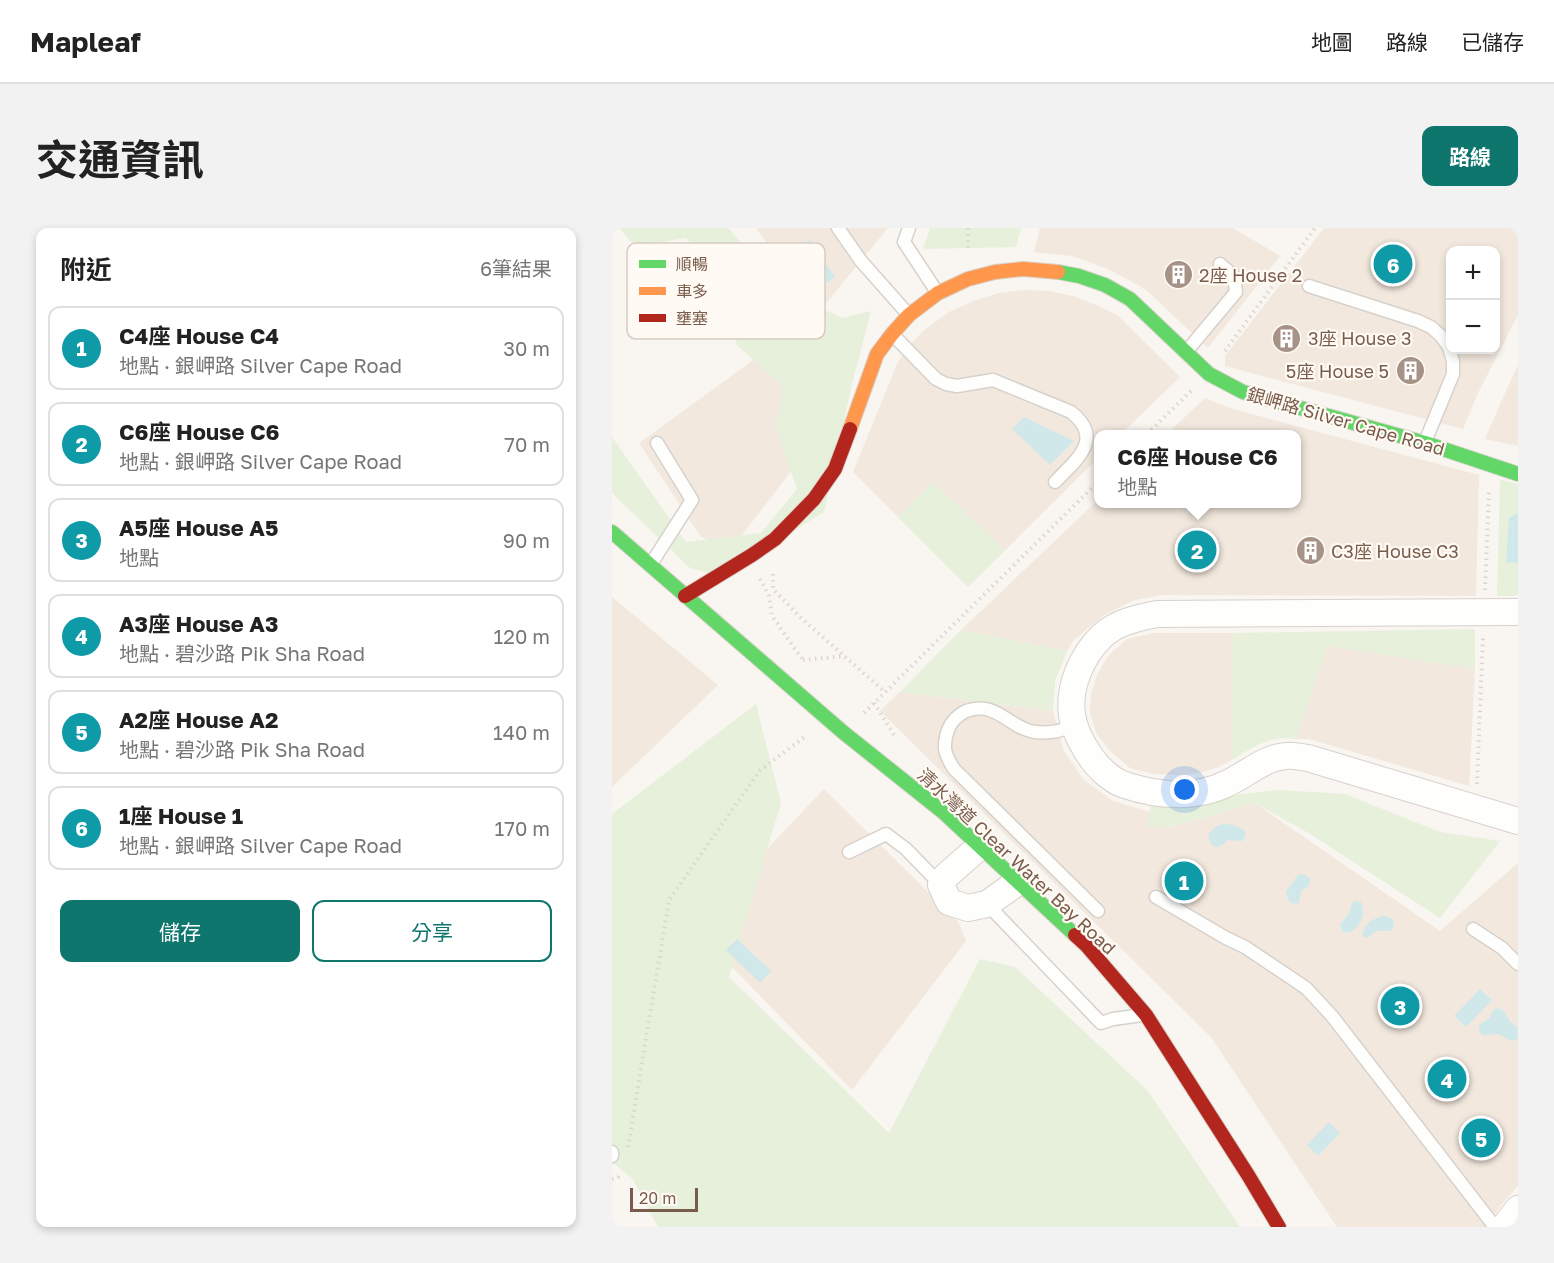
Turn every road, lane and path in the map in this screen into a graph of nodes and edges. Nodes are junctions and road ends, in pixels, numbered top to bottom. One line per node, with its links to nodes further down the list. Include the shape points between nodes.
1 (838, 228): 9 (lane, via 861,261)
2 (909, 228): 8 (lane, via 904,242)
3 (968, 228): 5 (path)
4 (1315, 228): 12 (path)
5 (968, 236)
6 (1220, 264): 11 (lane, via 1234,276 1236,291)
7 (1309, 286): 15 (lane, via 1418,321 1441,336 1449,347 1453,374)
8 (938, 293): 9 (street, 銀岬路 Silver Cape Road); 11 (street, 銀岬路 Silver Cape Road, via 995,272 1051,270 1079,276 1130,299)
9 (909, 315): 10 (street, 銀岬路 Silver Cape Road)
10 (892, 334): 18 (lane, via 936,379 946,384 993,380 1071,412 1081,420 1087,443 1082,454); 21 (street, 銀岬路 Silver Cape Road, via 877,354 835,469 814,499)
11 (1186, 352): 12 (street, 銀岬路 Silver Cape Road)
12 (1209, 374): 13 (path); 15 (street, 銀岬路 Silver Cape Road, via 1243,392)
13 (1151, 430)
14 (657, 443): 23 (lane, via 692,500)
15 (1425, 443): 16 (street, 銀岬路 Silver Cape Road)
16 (1490, 464): 17 (street, 銀岬路 Silver Cape Road); 25 (path)
17 (1518, 474)
18 (1055, 482)
19 (1094, 486): 29 (path)
20 (612, 532): 23 (street, 清水灣道 Clear Water Bay Road)
21 (775, 539): 22 (street, 銀岬路 Silver Cape Road); 27 (path, via 773,589)
22 (752, 555): 24 (street, 銀岬路 Silver Cape Road); 28 (path, via 769,596 772,616)
23 (650, 565): 24 (street, 清水灣道 Clear Water Bay Road)
24 (685, 596): 30 (street, 清水灣道 Clear Water Bay Road)
25 (1485, 612): 26 (street); 32 (street, via 1157,614 1128,620 1103,635 1084,658 1073,685); 34 (path)
26 (1518, 612)
27 (844, 656): 28 (path); 29 (path)
28 (803, 660): 30 (path, via 796,676)
29 (885, 692): 33 (path)
30 (798, 693): 31 (street, 清水灣道 Clear Water Bay Road)
31 (828, 720): 33 (street, 清水灣道 Clear Water Bay Road); 46 (path, via 760,770 669,900)
32 (1075, 725): 34 (street, via 1081,743 1098,767 1121,784 1150,793 1203,792 1284,756 1308,758); 42 (lane, via 1061,731 1031,731 991,709 975,708 960,714 949,725 944,740 946,756 954,769)
33 (844, 733): 36 (street, 清水灣道 Clear Water Bay Road, via 944,812)
34 (1476, 807): 35 (street)
35 (1518, 821)
36 (979, 847): 38 (street, 清水灣道 Clear Water Bay Road); 39 (street)
37 (849, 852): 39 (lane, via 886,834)
38 (1018, 882): 41 (street); 45 (street, 清水灣道 Clear Water Bay Road, via 1086,945)
39 (940, 885): 41 (street, via 949,902 968,908)
40 (1156, 897): 51 (lane, via 1245,946 1306,988 1332,1016)
41 (987, 904): 45 (lane, via 1101,1023)
42 (1098, 911)
43 (1473, 929): 44 (lane)
44 (1518, 963)
45 (1146, 1015): 50 (street, 清水灣道 Clear Water Bay Road)
46 (626, 1156)
47 (622, 1167): 48 (path, via 618,1177)
48 (612, 1179)
49 (1518, 1209): 52 (street)
50 (1279, 1227)
51 (1495, 1227)
52 (1504, 1227)

